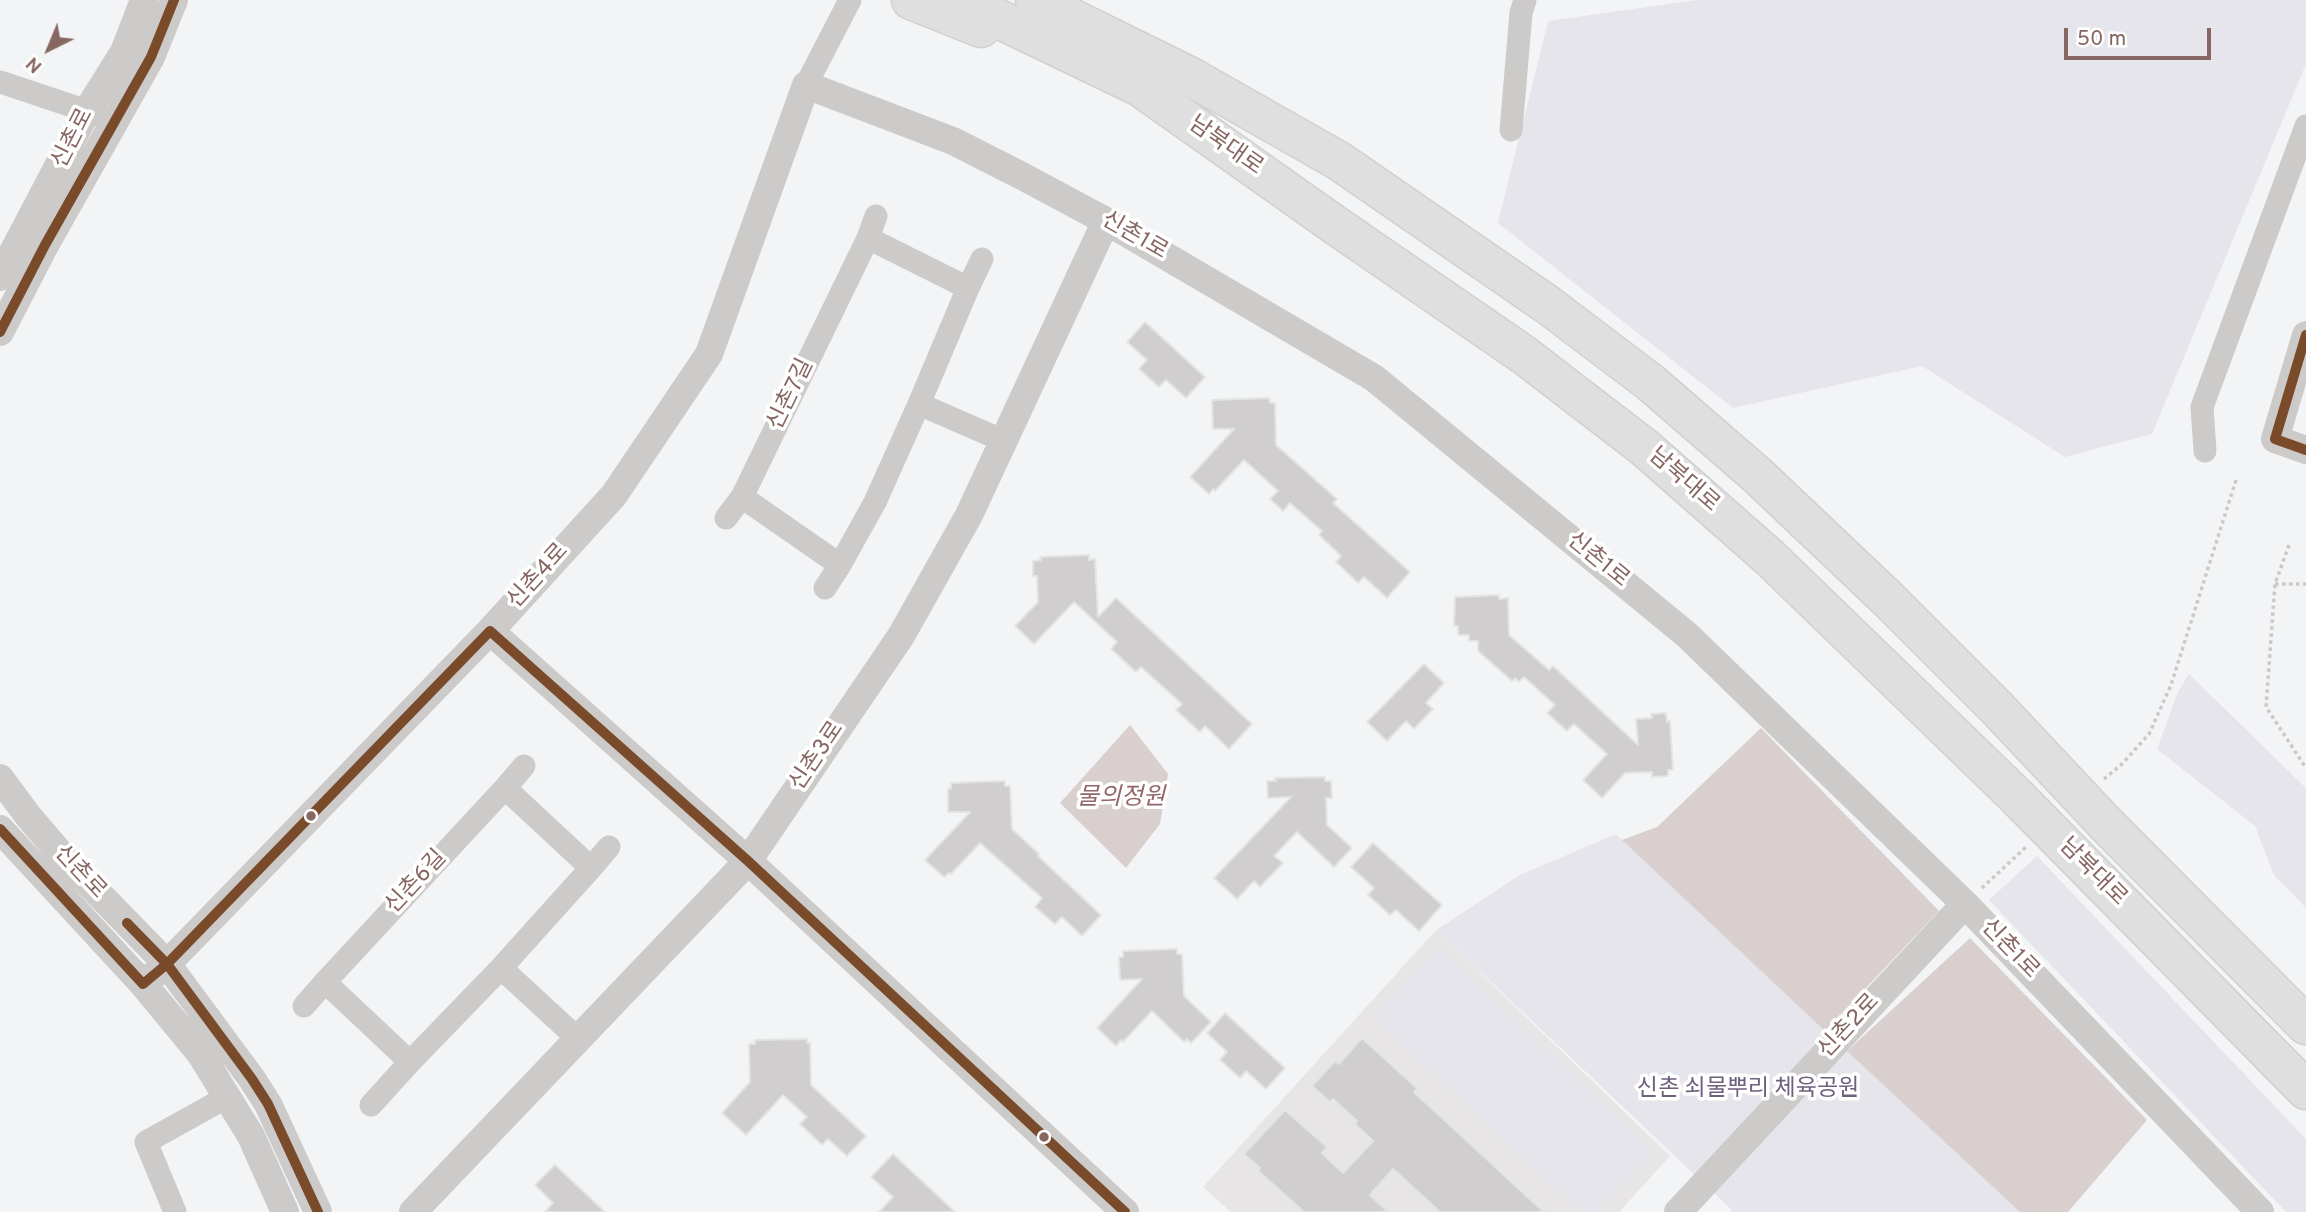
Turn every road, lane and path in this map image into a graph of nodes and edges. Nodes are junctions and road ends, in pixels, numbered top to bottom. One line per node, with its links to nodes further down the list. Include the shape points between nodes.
1 (144, 0): 11 (street, 신촌로, via 124,52)
2 (174, 0): 12 (street, 신촌로, via 150,57)
3 (850, 0): 10 (street)
4 (911, 0): 8 (highway, via 1021,44)
5 (959, 0): 8 (highway, 남북대로)
6 (1036, 0): 52 (highway, 남북대로, via 1194,78 1339,161 1548,305 1651,383 1889,600)
7 (1525, 0): 14 (street)
8 (1058, 47): 55 (highway, 남북대로, via 1140,88 1524,355 1646,448 1769,557 1976,757)
9 (0, 82): 11 (street)
10 (806, 85): 16 (street, 신촌1로, via 953,141); 35 (street, 신촌4로, via 709,354 614,495)
11 (87, 111): 12 (street); 19 (street, 신촌로)
12 (114, 120): 21 (street, 신촌로)
13 (2306, 126): 25 (street, via 2202,407)
14 (1511, 131)
15 (876, 216): 17 (street, 신촌7길)
16 (1107, 220): 24 (street, 신촌3로); 46 (street, 신촌1로, via 1374,378 1687,635)
17 (868, 238): 20 (street); 28 (street, 신촌7길)
18 (982, 259): 20 (street)
19 (0, 278)
20 (968, 288): 23 (street)
21 (0, 332)
22 (2306, 335): 26 (street, via 2275,439)
23 (919, 404): 24 (street); 31 (street, via 875,502)
24 (1004, 441): 44 (street, 신촌3로, via 969,515 901,636)
25 (2205, 450)
26 (2306, 450)
27 (2237, 477): 39 (path, via 2171,685 2148,734)
28 (742, 497): 29 (street, 신촌7길); 31 (street)
29 (726, 518)
30 (2289, 545): 33 (path)
31 (840, 565): 34 (street)
32 (2306, 583): 33 (path)
33 (2275, 584): 37 (path, via 2266,706)
34 (825, 589)
35 (490, 631): 44 (street); 47 (street, 신촌4로)
36 (524, 766): 40 (street, 신촌6길)
37 (2306, 768)
38 (0, 778): 47 (street, 신촌로, via 65,859)
39 (2102, 780)
40 (505, 788): 45 (street); 49 (street, 신촌6길)
41 (0, 829): 50 (street, 신촌로)
42 (2030, 843): 46 (path)
43 (610, 847): 45 (street)
44 (748, 861): 53 (street, 신촌3로); 62 (street)
45 (591, 868): 48 (street)
46 (1965, 904): 63 (street, 신촌2로); 64 (street, 신촌1로)
47 (167, 964): 50 (street, 신촌4로); 60 (street, 신촌로, via 268,1104)
48 (501, 968): 53 (street); 54 (street)
49 (325, 982): 51 (street, 신촌6길); 54 (street)
50 (143, 984): 56 (street, 신촌로, via 200,1053)
51 (304, 1006)
52 (2306, 1025)
53 (577, 1038): 61 (street, 신촌3로)
54 (410, 1062): 57 (street)
55 (2306, 1090)
56 (227, 1097): 58 (street, via 146,1142); 59 (street, 신촌로, via 251,1136)
57 (371, 1105)
58 (175, 1212)
59 (285, 1212)
60 (318, 1212)
61 (413, 1212)
62 (1125, 1212)
63 (1678, 1212)
64 (2260, 1212)

